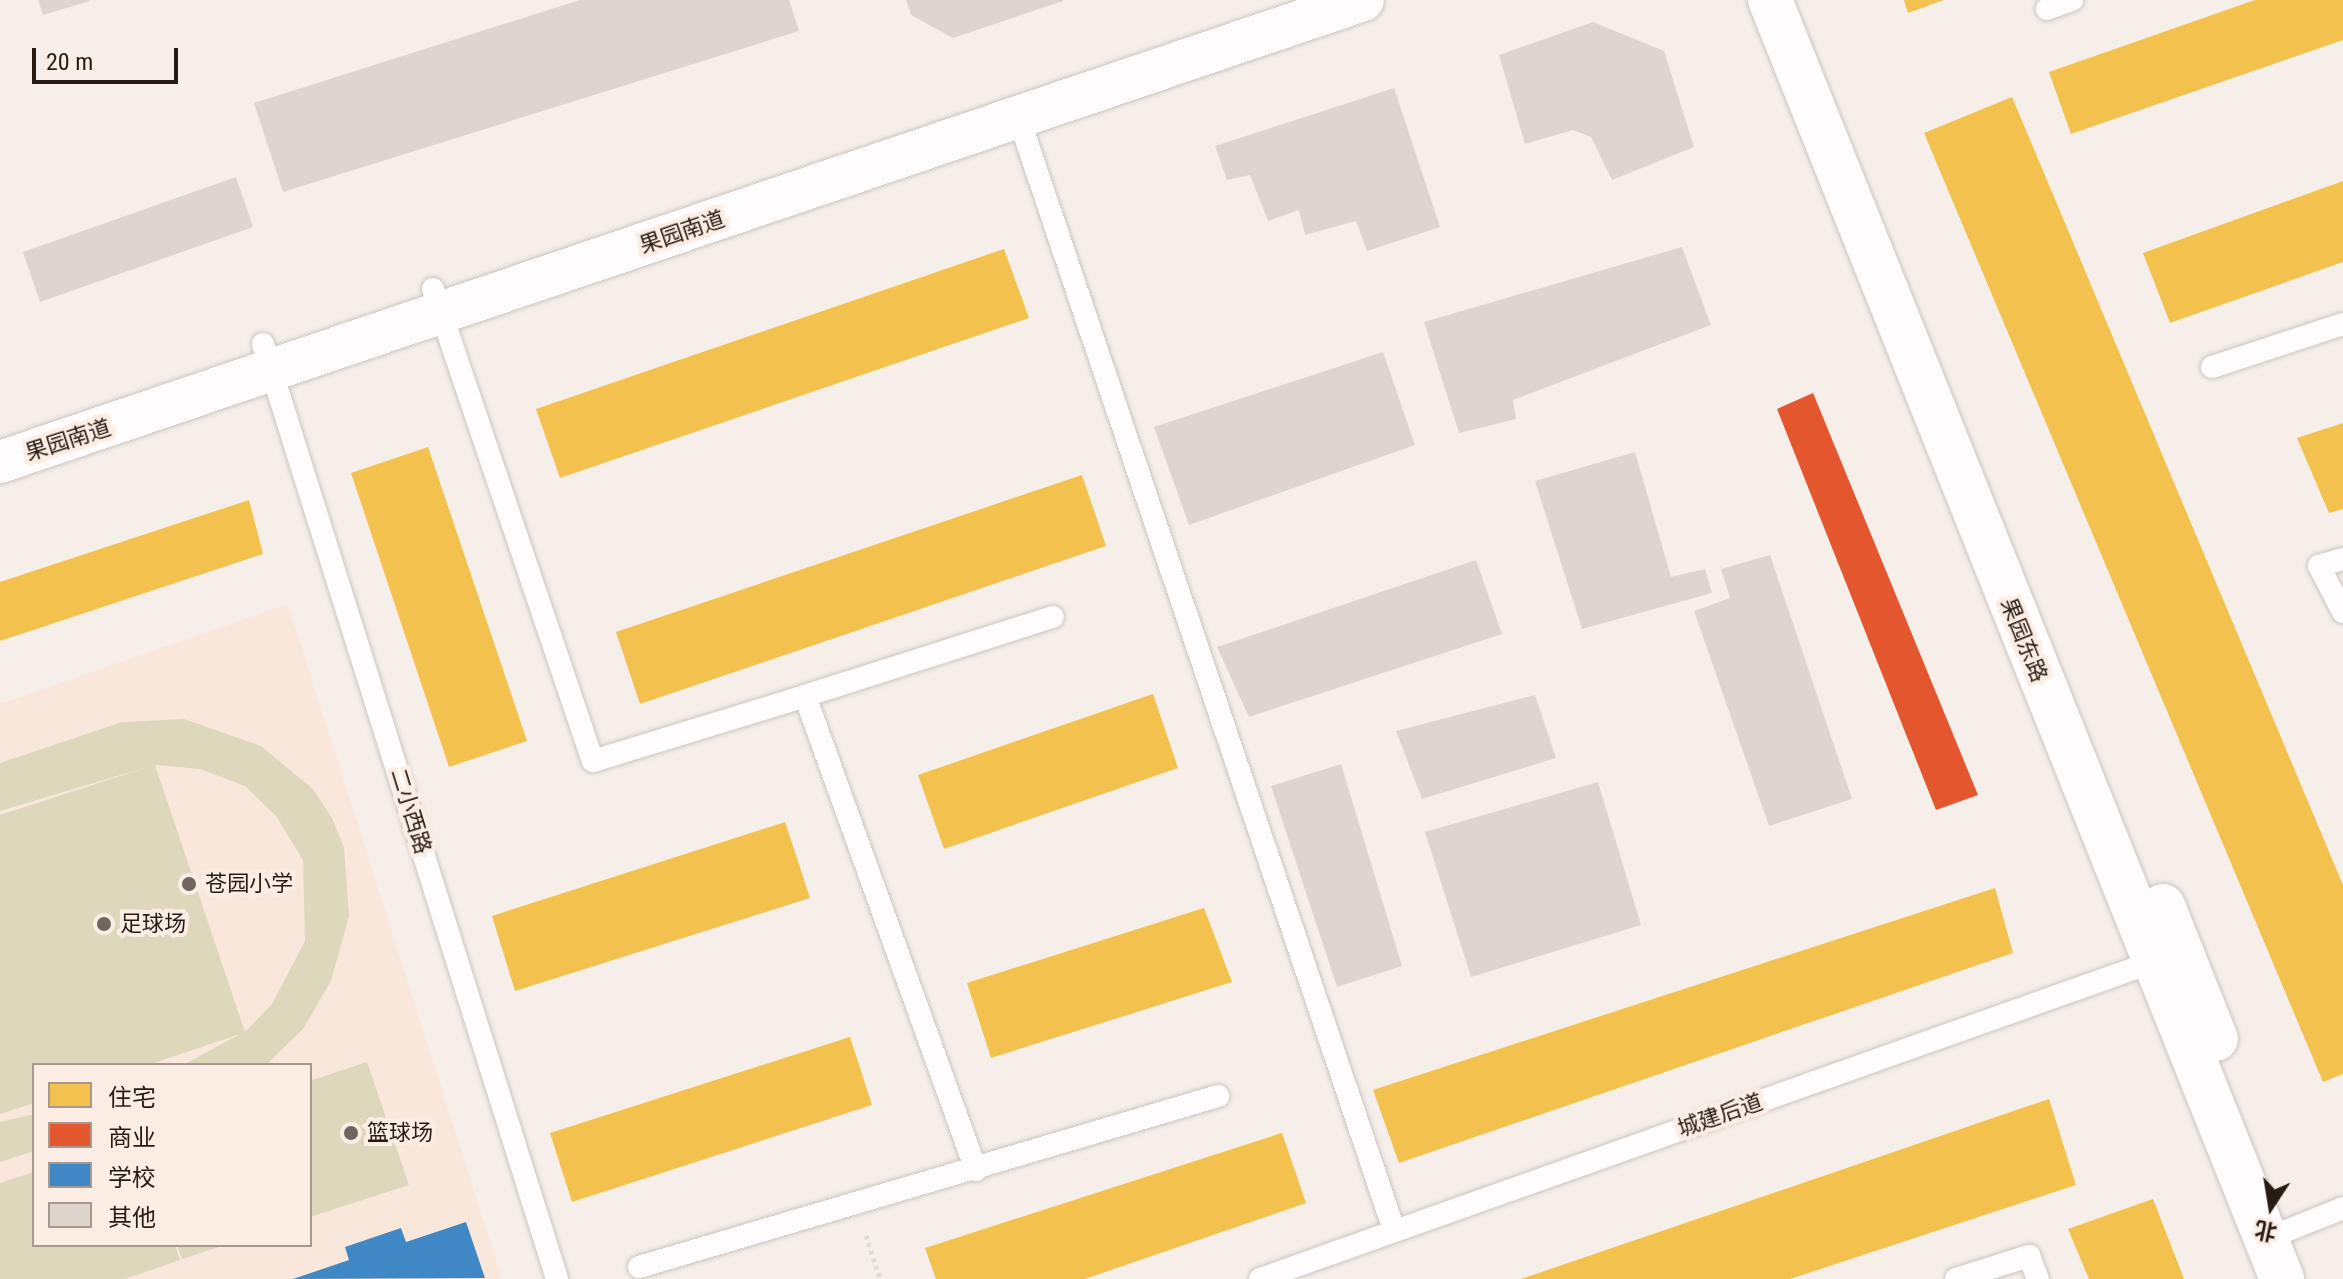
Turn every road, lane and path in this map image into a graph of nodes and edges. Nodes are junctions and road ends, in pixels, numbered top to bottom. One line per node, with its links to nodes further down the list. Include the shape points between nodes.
1 (1307, 0): 7 (street, 果园南道)
2 (1363, 0): 7 (street, 果园南道)
3 (1770, 0): 18 (street, 果园东路)
4 (1801, 0): 18 (street, 果园东路)
5 (2072, 0): 6 (lane)
6 (2047, 9)
7 (1015, 109): 8 (street, 果园南道); 23 (lane)
8 (437, 301): 10 (street, 果园南道); 17 (lane, via 593,761)
9 (2343, 324): 11 (lane)
10 (268, 358): 12 (street, 果园南道); 13 (street, 果园南道); 26 (lane, 二小西路)
11 (2212, 367)
12 (0, 431)
13 (0, 462)
14 (2343, 559): 15 (lane, via 2319,566)
15 (2343, 612)
16 (1053, 617): 17 (lane)
17 (805, 696): 20 (lane)
18 (2167, 957): 23 (lane, 城建后道); 24 (street, 果园东路)
19 (1218, 1096): 20 (lane)
20 (976, 1170): 21 (lane)
21 (856, 1204): 25 (lane); 27 (path)
22 (2343, 1208): 24 (lane)
23 (1394, 1230): 28 (lane, 城建后道)
24 (2279, 1234): 31 (street, 果园东路); 32 (street, 果园东路)
25 (639, 1267)
26 (557, 1279)
27 (880, 1279)
28 (1260, 1279)
29 (1956, 1279): 30 (lane, via 2029,1256)
30 (2038, 1279)
31 (2282, 1279)
32 (2312, 1279)

